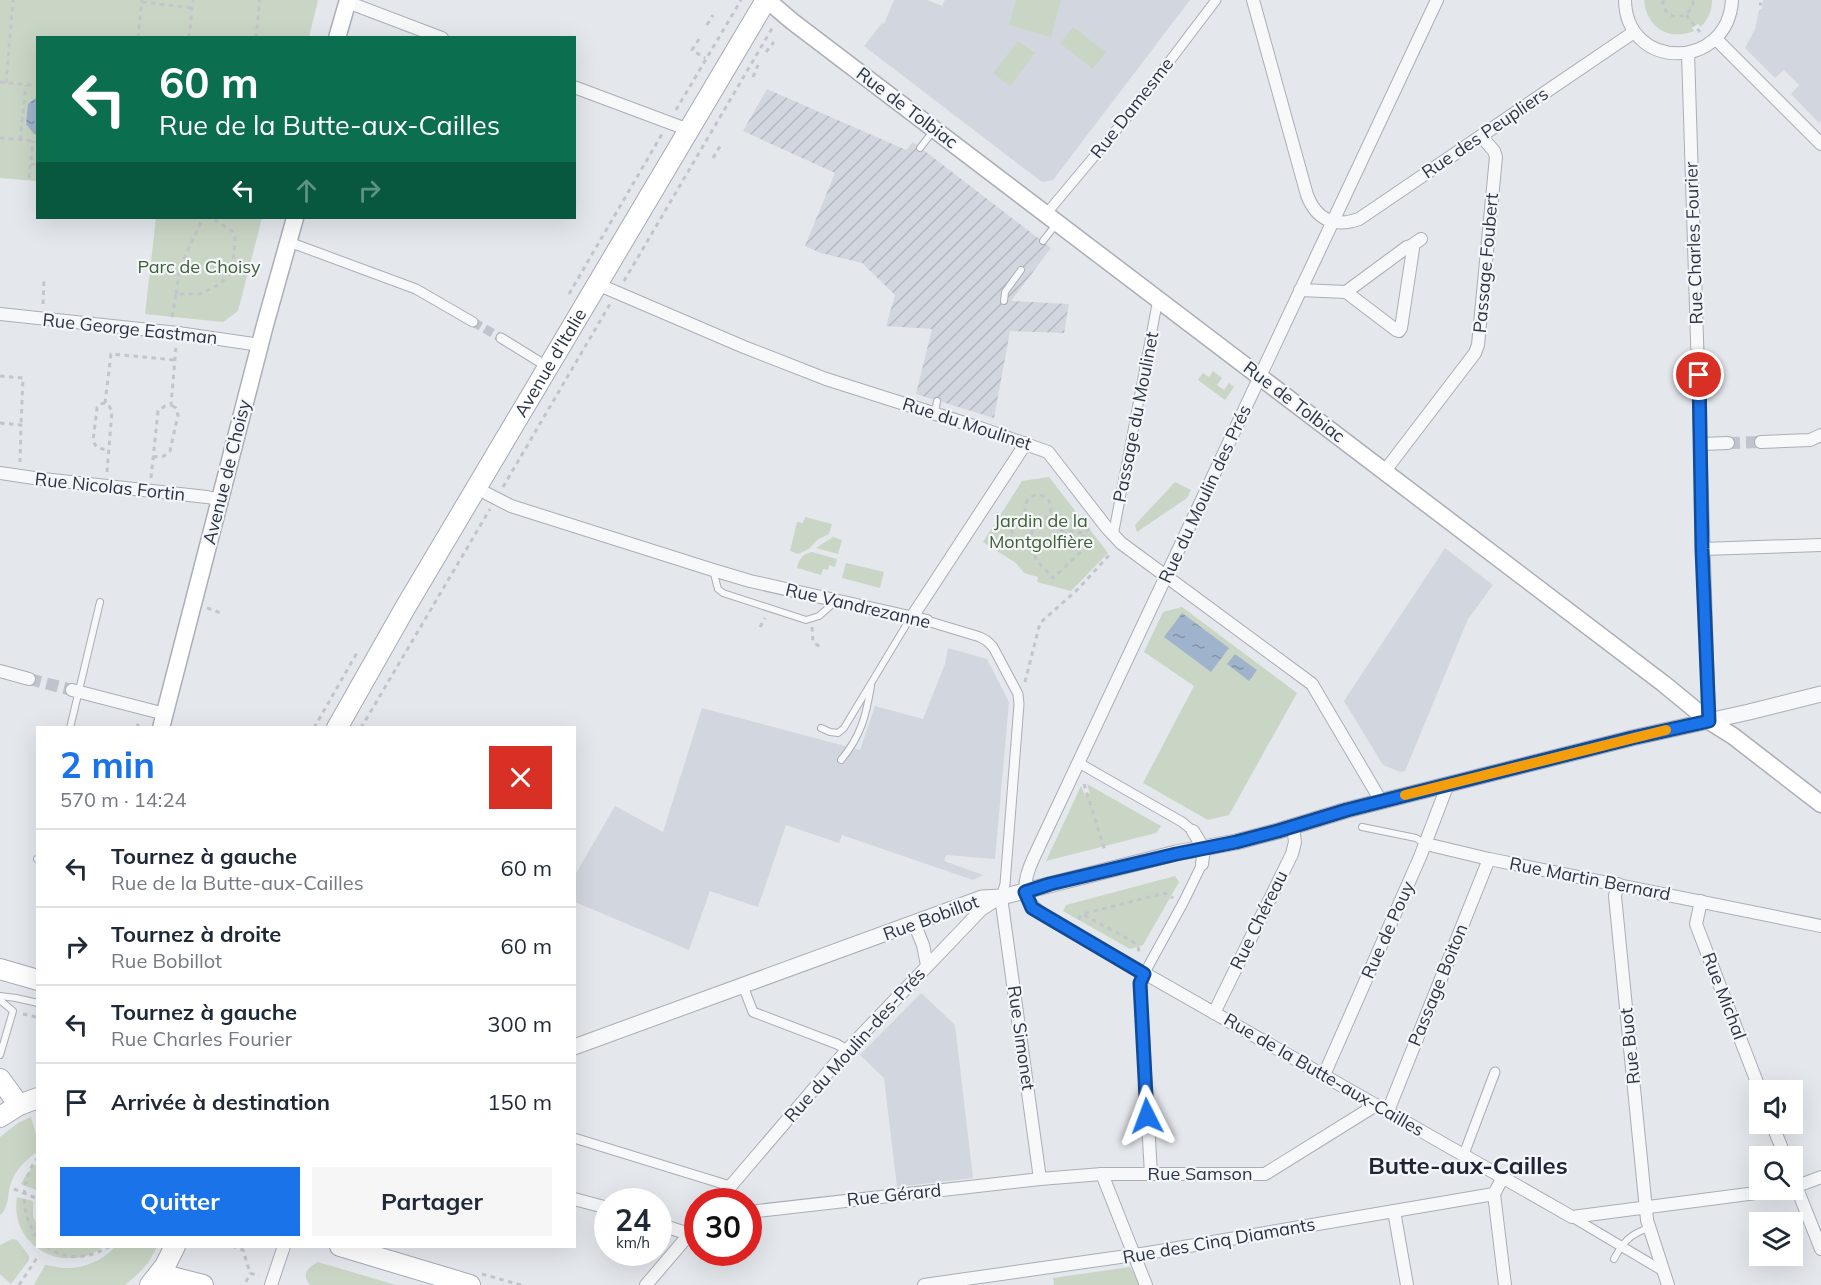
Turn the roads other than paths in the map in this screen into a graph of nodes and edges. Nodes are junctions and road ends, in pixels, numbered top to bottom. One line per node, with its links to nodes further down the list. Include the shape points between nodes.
1 (766, 0): 14 (main road, Avenue d'Italie); 15 (main road, Rue de Tolbiac)
2 (1216, 0): 19 (street, Rue Damesme)
3 (1253, 0): 21 (street, via 1307,195 1314,210)
4 (1437, 0): 21 (street, Rue du Moulin des Prés)
5 (1625, 0): 8 (street)
6 (1732, 0): 11 (street, via 1728,20)
7 (348, 1): 9 (main road); 10 (street)
8 (1634, 32): 12 (street, via 1661,51); 16 (street, Rue des Peupliers)
9 (338, 36)
10 (437, 36)
11 (1716, 39): 12 (street); 17 (street)
12 (1688, 53): 40 (street, Rue Charles Fourier)
13 (576, 88): 14 (street)
14 (689, 130): 25 (main road, Avenue d'Italie)
15 (934, 130): 18 (lane); 19 (main road, Rue de Tolbiac)
16 (1481, 136): 21 (street, Rue des Peupliers, via 1359,219); 41 (street, Passage Foubert, via 1496,157 1478,345)
17 (1821, 144)
18 (920, 148)
19 (1052, 218): 22 (lane); 28 (main road, Rue de Tolbiac)
20 (295, 219): 23 (main road, Avenue de Choisy)
21 (1332, 222): 26 (street, Rue du Moulin des Prés)
22 (1043, 241)
23 (289, 242): 31 (street, via 416,289); 33 (main road, Avenue de Choisy)
24 (1021, 270): 29 (lane, via 1005,292)
25 (597, 284): 34 (main road, Avenue d'Italie); 38 (street, Rue du Moulinet, via 806,371 936,407)
26 (1300, 290): 27 (street); 35 (street, Rue du Moulin des Prés)
27 (1346, 292): 27 (street, via 1399,331 1416,242 1407,247)
28 (1158, 299): 35 (main road, Rue de Tolbiac); 45 (street, Passage du Moulinet)
29 (1004, 301)
30 (0, 314): 33 (street, Rue George Eastman)
31 (473, 322)
32 (501, 338): 34 (street)
33 (260, 345): 44 (main road, Avenue de Choisy)
34 (548, 367): 43 (main road, Avenue d'Italie)
35 (1260, 377): 41 (main road, Rue de Tolbiac); 49 (street, Rue du Moulin des Prés)
36 (1821, 435): 37 (street, via 1810,440)
37 (1761, 442)
38 (1026, 443): 45 (street, Rue du Moulinet, via 1048,452); 52 (street)
39 (1728, 443): 40 (street)
40 (1701, 444): 47 (street, Rue Charles Fourier)
41 (1384, 472): 60 (main road, Rue de Tolbiac)
42 (0, 473): 44 (street, Rue Nicolas Fortin)
43 (476, 488): 48 (street, Rue Vandrezanne, via 511,506); 62 (main road, Avenue d'Italie)
44 (220, 501): 59 (main road, Avenue de Choisy)
45 (1113, 536): 49 (street, Rue du Moulinet)
46 (1821, 545): 47 (street)
47 (1702, 549): 60 (street, Rue Charles Fourier)
48 (712, 570): 50 (street, Rue Vandrezanne); 50 (lane, via 723,593 807,620 819,616)
49 (1166, 577): 65 (street, Rue du Moulin des Prés); 67 (street, Rue du Moulinet, via 1312,684)
50 (838, 600): 52 (street, Rue Vandrezanne)
51 (100, 602): 57 (lane)
52 (912, 617): 53 (street, Rue Vandrezanne); 56 (lane)
53 (927, 621): 77 (street, Rue Vandrezanne, via 987,640 1018,694)
54 (0, 671): 55 (street)
55 (29, 679)
56 (871, 682): 63 (lane, via 844,728 838,733); 64 (lane, via 866,715)
57 (75, 691): 59 (street); 61 (lane)
58 (1821, 694): 60 (street, Rue Bobillot)
59 (163, 721)
60 (1709, 721): 66 (street, Rue Bobillot); 68 (main road, Rue de Tolbiac)
61 (69, 726)
62 (338, 726)
63 (821, 728)
64 (841, 760)
65 (1079, 763): 71 (street); 76 (street, Rue du Moulin des Prés, via 1027,871)
66 (1448, 784): 67 (street, Rue Bobillot); 72 (street, Rue de Pouy)
67 (1382, 801): 69 (street, Rue Bobillot)
68 (1821, 804)
69 (1293, 826): 73 (street, Rue Bobillot); 88 (street, Rue Chéreau, via 1292,854)
70 (1362, 827): 72 (lane, Rue Martin Bernard, via 1416,838)
71 (1193, 831): 73 (street)
72 (1426, 844): 74 (street, Rue Martin Bernard); 93 (street, Rue de Pouy)
73 (1203, 857): 76 (street, Rue Bobillot, via 1165,856); 83 (street)
74 (1489, 858): 75 (street, Rue Martin Bernard); 98 (street, Passage Boiton)
75 (1618, 884): 78 (street, Rue Martin Bernard); 114 (street, Rue Buot, via 1615,896)
76 (1025, 892): 77 (street, Rue Bobillot); 83 (street, Rue de la Butte-aux-Cailles, via 1032,908)
77 (1001, 897): 79 (street, Rue Bobillot, via 982,898); 81 (street, Rue du Moulin-des-Prés, via 981,910); 106 (street, Rue Simonet)
78 (1701, 901): 80 (street, Rue Martin Bernard); 95 (street, Rue Michal, via 1696,924)
79 (914, 923): 81 (street); 85 (street, Rue Bobillot)
80 (1821, 926)
81 (927, 966): 90 (street, Rue du Moulin-des-Prés)
82 (0, 969): 84 (main road)
83 (1144, 974): 88 (street, Rue de la Butte-aux-Cailles); 103 (street, via 1140,983)
84 (36, 979)
85 (743, 986): 89 (street, Rue Bobillot); 90 (street, via 753,1011)
86 (0, 998): 87 (lane); 91 (lane, via 13,1011)
87 (36, 1003)
88 (1214, 1013): 93 (street, Rue de la Butte-aux-Cailles)
89 (576, 1046)
90 (847, 1050): 108 (street, Rue du Moulin-des-Prés)
91 (0, 1055)
92 (1494, 1072): 101 (street)
93 (1324, 1075): 97 (street, Rue de la Butte-aux-Cailles)
94 (0, 1079): 96 (main road)
95 (1756, 1080)
96 (28, 1101): 99 (main road)
97 (1376, 1105): 98 (street, Rue de la Butte-aux-Cailles); 103 (street, Rue Samson, via 1265,1174)
98 (1388, 1112): 101 (street, Rue de la Butte-aux-Cailles)
99 (0, 1117)
100 (576, 1139): 108 (street)
101 (1464, 1154): 104 (street, Rue de la Butte-aux-Cailles)
102 (1102, 1174): 103 (street, Rue Samson); 106 (street, Rue Samson); 125 (street)
103 (1151, 1174)
104 (1503, 1177): 109 (street); 117 (street, Rue de la Butte-aux-Cailles)
105 (1821, 1177): 107 (street)
106 (1040, 1179): 115 (street, Rue Gérard)
107 (1803, 1182)
108 (730, 1186)
109 (1494, 1194): 116 (street, Rue des Cinq Diamants); 136 (street)
110 (1749, 1194): 114 (street)
111 (576, 1200): 113 (street)
112 (1801, 1200): 124 (street)
113 (594, 1204)
114 (1646, 1208): 117 (street); 118 (street)
115 (762, 1210)
116 (1394, 1211): 125 (street, Rue des Cinq Diamants); 135 (street)
117 (1572, 1216): 120 (street, Rue de la Butte-aux-Cailles)
118 (1649, 1228): 120 (lane); 127 (street)
119 (684, 1240): 132 (street)
120 (1621, 1246): 126 (lane); 127 (street, Rue de la Butte-aux-Cailles)
121 (174, 1248): 128 (main road)
122 (283, 1248): 130 (street)
123 (347, 1248): 131 (main road)
124 (1821, 1249)
125 (1134, 1255): 133 (street, Rue des Cinq Diamants); 134 (street)
126 (1614, 1258)
127 (1663, 1271): 137 (street)
128 (155, 1279): 129 (main road)
129 (203, 1285)
130 (271, 1285)
131 (470, 1285)
132 (646, 1285)
133 (924, 1285)
134 (1146, 1285)
135 (1407, 1285)
136 (1505, 1285)
137 (1668, 1285)

